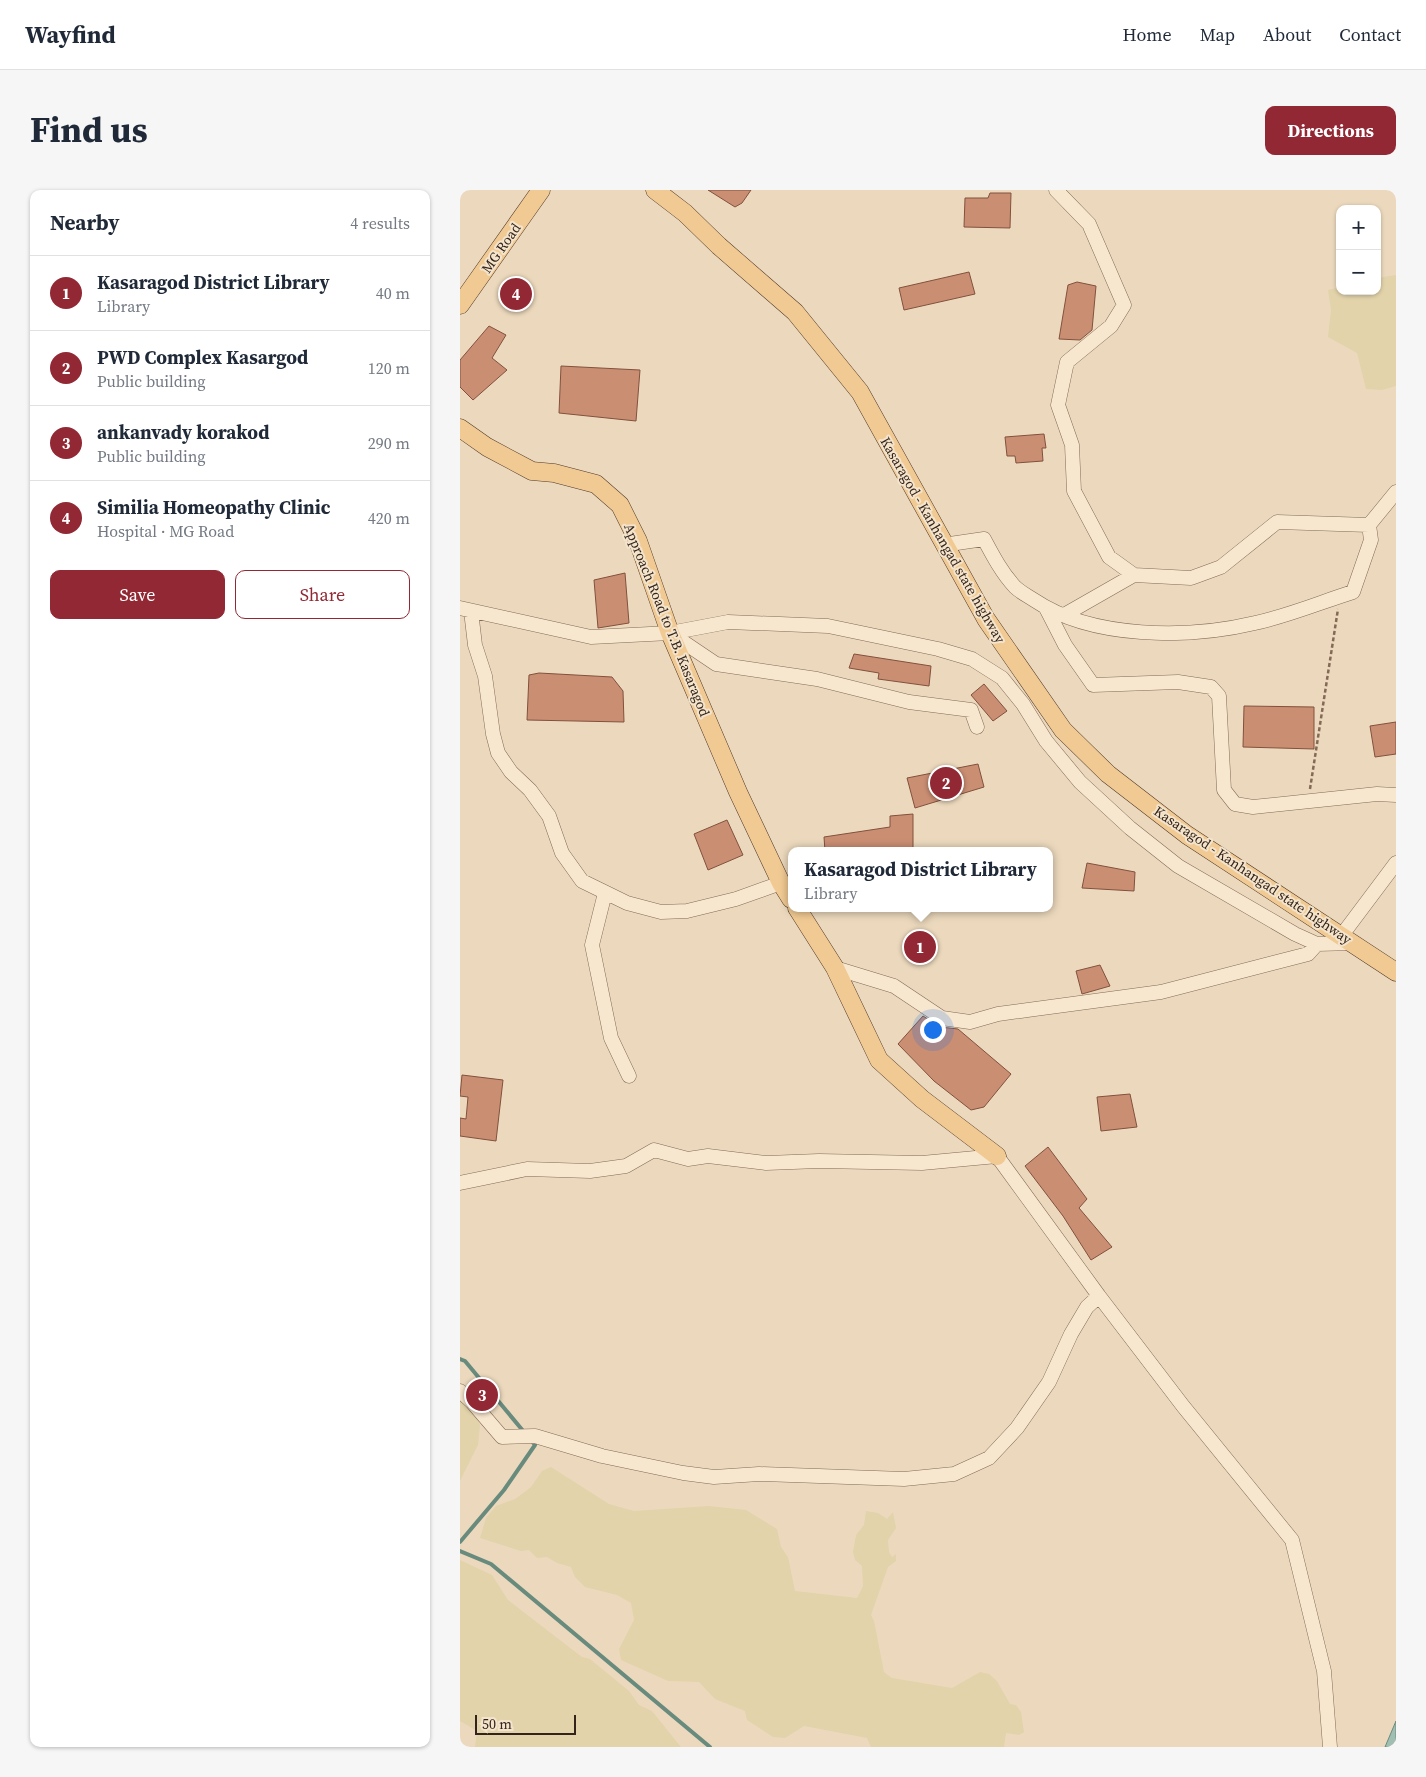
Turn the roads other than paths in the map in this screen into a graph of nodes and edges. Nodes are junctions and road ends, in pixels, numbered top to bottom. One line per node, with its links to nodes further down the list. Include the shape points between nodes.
1 (541, 190): 4 (main road, MG Road)
2 (655, 190): 8 (main road, Kasaragod - Kanhangad state highway, via 795,312 860,392)
3 (1056, 190): 9 (street, via 1089,224 1124,304 1111,326 1067,362 1058,406 1072,445 1074,491 1109,557)
4 (460, 305)
5 (460, 428): 13 (main road, Approach Road to T.B. Kasaragod, via 532,471 596,484 620,505 638,541)
6 (1396, 492): 7 (street)
7 (1370, 525): 9 (street, via 1278,522 1221,567 1191,578); 12 (street, via 1372,540 1353,592 1256,623 1219,630 1136,632 1090,625)
8 (943, 545): 10 (street, via 984,539 1016,588); 21 (main road, Kasaragod - Kanhangad state highway, via 986,619 1069,736 1108,774 1187,835)
9 (1134, 575): 12 (street)
10 (1046, 608): 12 (street); 15 (street, via 1065,645 1093,685 1178,682 1212,687 1219,696 1224,790 1235,804 1253,807)
11 (466, 610): 13 (street, via 590,637); 18 (street, via 485,676 498,753 549,816 562,853 582,881)
12 (1064, 615)
13 (670, 633): 14 (street, via 716,664 817,679 909,702 971,710); 17 (main road, Approach Road to T.B. Kasaragod); 22 (street, via 728,622 828,626 972,659 1002,678 1046,741 1080,782 1130,828 1178,866)
14 (977, 727)
15 (1396, 795)
16 (1396, 863): 21 (street)
17 (781, 883): 18 (street, via 687,911 661,912); 19 (main road, Approach Road to T.B. Kasaragod)
18 (604, 893): 25 (street, via 592,945 611,1038)
19 (788, 894)
20 (800, 912): 23 (main road)
21 (1347, 939): 22 (street); 24 (main road, Kasaragod - Kanhangad state highway)
22 (1317, 944): 23 (street, via 1308,954 1161,992 998,1014 970,1022 942,1018 894,986)
23 (835, 968): 26 (main road, via 879,1060 922,1099)
24 (1396, 972)
25 (629, 1076)
26 (997, 1156): 27 (street, via 922,1163 819,1160 766,1163 708,1156 688,1159 654,1150 626,1166 590,1172 527,1169); 28 (street)
27 (460, 1183)
28 (1099, 1296): 29 (street, via 1087,1307 1049,1382 1017,1428 989,1458 954,1474 904,1479 759,1474 714,1477 683,1473 602,1456 535,1436 502,1436); 30 (street, via 1292,1540 1324,1671)
29 (460, 1392)
30 (1330, 1747)

